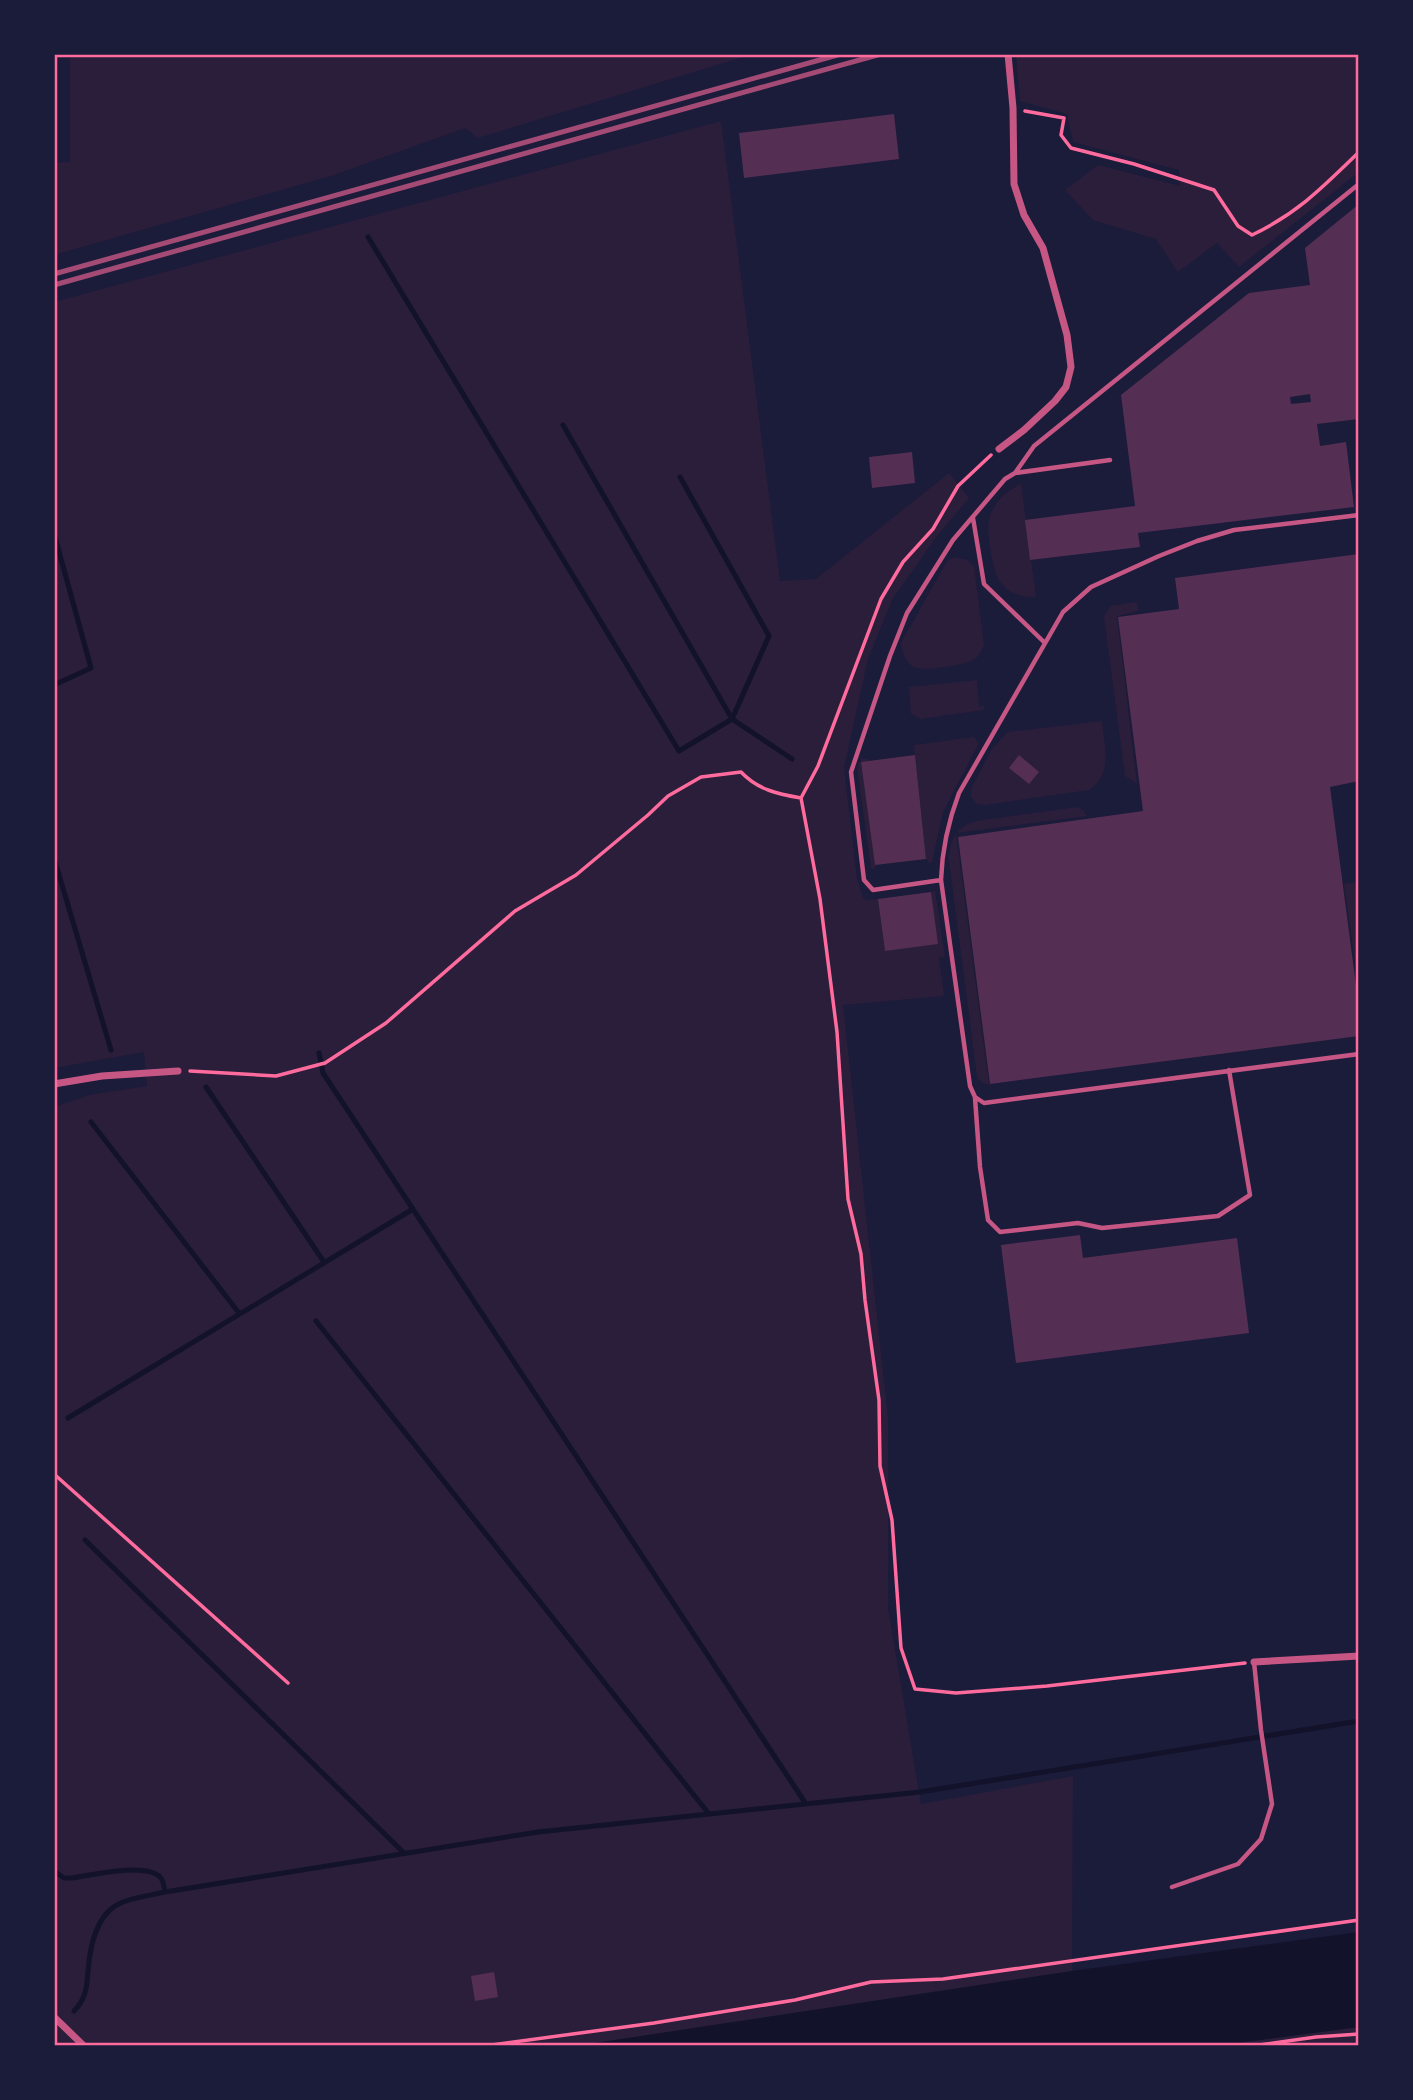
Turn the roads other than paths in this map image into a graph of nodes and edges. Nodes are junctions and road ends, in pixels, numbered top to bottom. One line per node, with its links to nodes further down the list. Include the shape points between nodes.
1 (1008, 54): 3 (street, via 1014,184 1024,215 1043,248 1071,367 1066,387 1055,401)
2 (1359, 184): 5 (lane, via 1034,446)
3 (999, 449)
4 (1110, 460): 5 (lane)
5 (1015, 473): 7 (lane)
6 (1359, 515): 8 (lane, via 1234,530 1159,556 1091,587 1063,612)
7 (972, 517): 8 (lane, via 984,584); 9 (lane, via 906,613 851,772 868,886 873,890)
8 (1045, 643): 9 (lane, via 959,793 948,822)
9 (941, 880): 14 (lane)
10 (1359, 1054): 11 (lane)
11 (1228, 1070): 14 (lane, via 985,1103); 14 (lane, via 1250,1195 1218,1216 1000,1232 988,1220)
12 (177, 1071): 13 (street)
13 (54, 1084)
14 (975, 1097)
15 (1359, 1656): 16 (street)
16 (1254, 1662): 17 (lane, via 1272,1804 1261,1839 1238,1864)
17 (1172, 1887)
18 (54, 2017): 19 (street)
19 (83, 2045)

